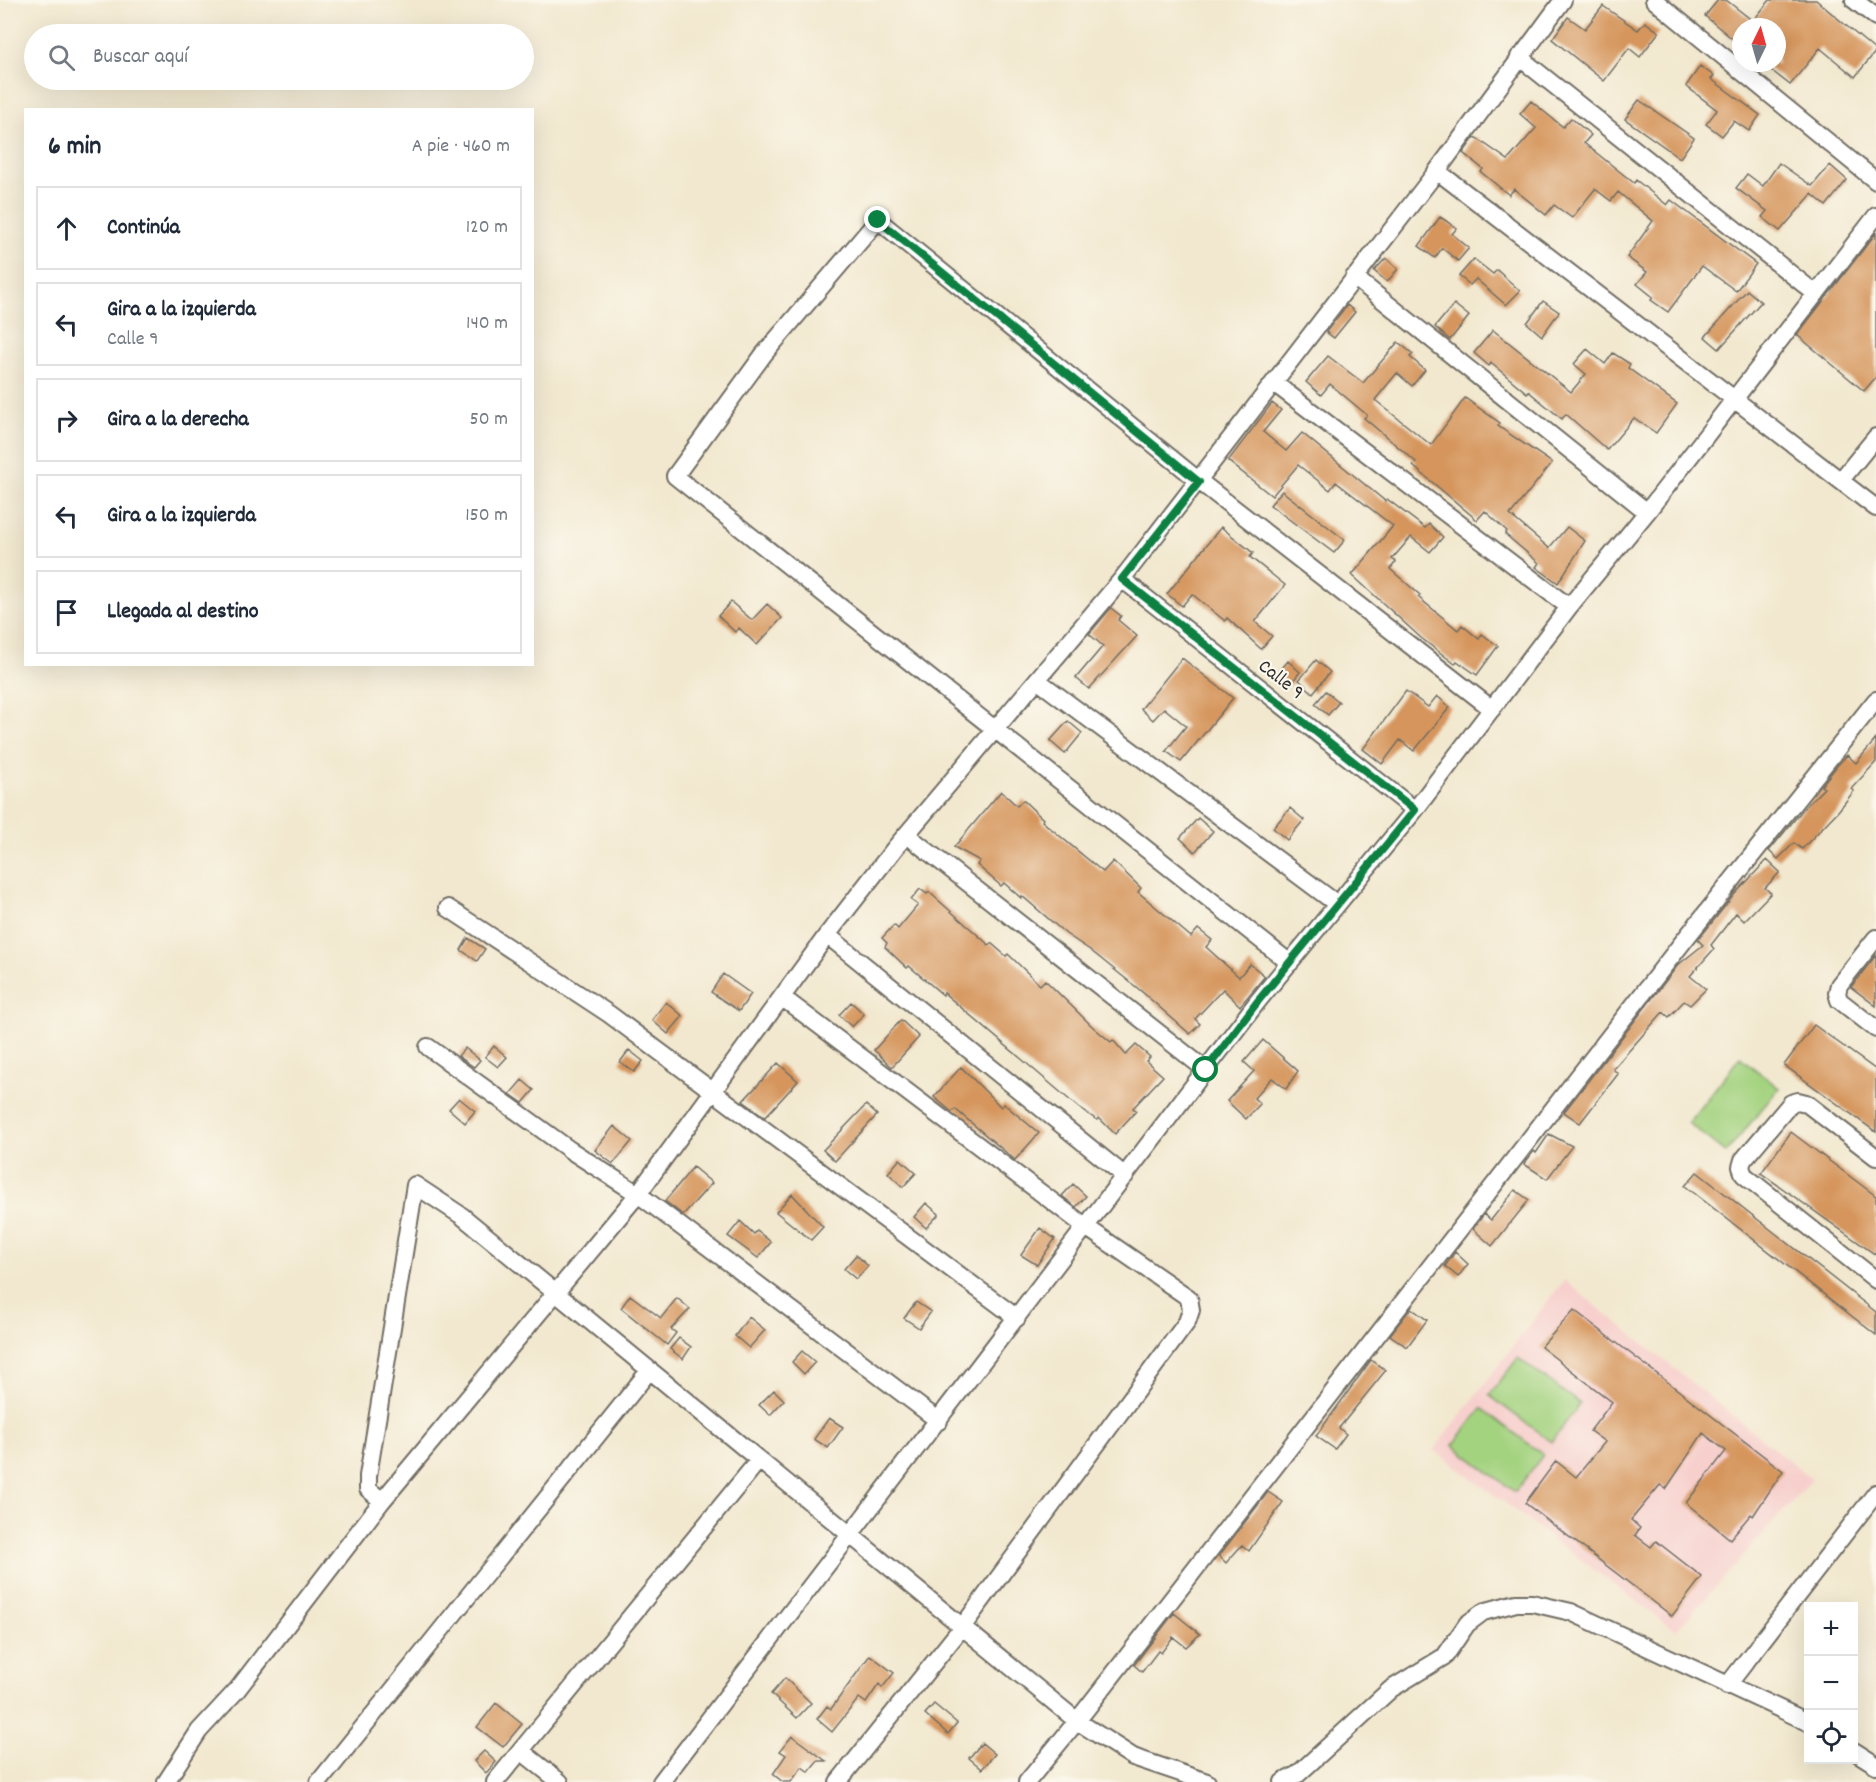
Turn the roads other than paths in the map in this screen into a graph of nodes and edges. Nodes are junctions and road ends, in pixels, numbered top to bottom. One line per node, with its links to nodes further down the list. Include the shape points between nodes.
1 (1563, 0): 5 (street)
2 (1654, 0): 7 (street)
3 (1854, 0): 4 (street)
4 (1876, 17)
5 (1519, 57): 6 (street); 10 (street)
6 (1437, 171): 9 (street); 12 (street)
7 (1876, 181)
8 (1876, 216): 10 (street)
9 (1354, 277): 11 (street); 17 (street)
10 (1816, 294): 12 (street)
11 (1274, 383): 15 (street); 19 (street)
12 (1735, 399): 14 (street); 17 (street)
13 (1876, 437): 14 (street)
14 (1841, 480): 16 (street)
15 (1199, 482): 18 (street); 22 (street); 23 (street, via 878,220 764,354 675,476)
16 (1876, 508)
17 (1647, 512): 19 (street)
18 (1122, 579): 20 (street); 24 (street, Calle 9)
19 (1569, 607): 22 (street)
20 (1037, 680): 23 (street); 26 (street)
21 (1876, 699): 52 (street)
22 (1492, 709): 24 (street)
23 (996, 730): 25 (street); 30 (street)
24 (1415, 810): 26 (street)
25 (907, 835): 28 (street); 34 (street)
26 (1337, 904): 30 (street)
27 (448, 908): 35 (street, via 609,1014)
28 (827, 935): 31 (street); 37 (street)
29 (1876, 938): 32 (street, via 1837,993 1839,1000)
30 (1290, 963): 34 (street)
31 (783, 998): 35 (street); 39 (street)
32 (1876, 1029)
33 (428, 1047): 38 (street)
34 (1206, 1070): 37 (street)
35 (714, 1091): 38 (street); 42 (street)
36 (1876, 1157): 40 (street, via 1806,1103 1798,1101 1791,1103 1741,1167 1743,1175)
37 (1125, 1176): 39 (street)
38 (638, 1194): 41 (street); 44 (street)
39 (1086, 1227): 42 (street); 49 (street, via 1189,1298 1190,1316)
40 (1876, 1280)
41 (556, 1295): 43 (street); 47 (street); 47 (street, via 462,1216 415,1185 368,1476 368,1489)
42 (1017, 1318): 44 (street)
43 (649, 1371): 45 (street); 57 (street)
44 (939, 1420): 48 (street)
45 (759, 1460): 48 (street); 53 (street)
46 (1876, 1493): 50 (street)
47 (382, 1501): 56 (street, via 237,1690 199,1731)
48 (851, 1536): 49 (street); 60 (street)
49 (963, 1626): 52 (street); 61 (street)
50 (1727, 1686): 51 (street); 64 (street, via 1571,1612 1532,1603 1500,1605 1467,1624 1445,1656 1391,1689 1298,1774)
51 (1804, 1720)
52 (1077, 1721): 62 (street); 63 (street, via 1133,1757)
53 (521, 1751): 58 (street); 59 (street)
54 (1858, 1754): 55 (street)
55 (1876, 1766)
56 (166, 1782)
57 (319, 1782)
58 (495, 1782)
59 (560, 1782)
60 (661, 1782)
61 (838, 1782)
62 (1027, 1782)
63 (1208, 1782)
64 (1283, 1782)

